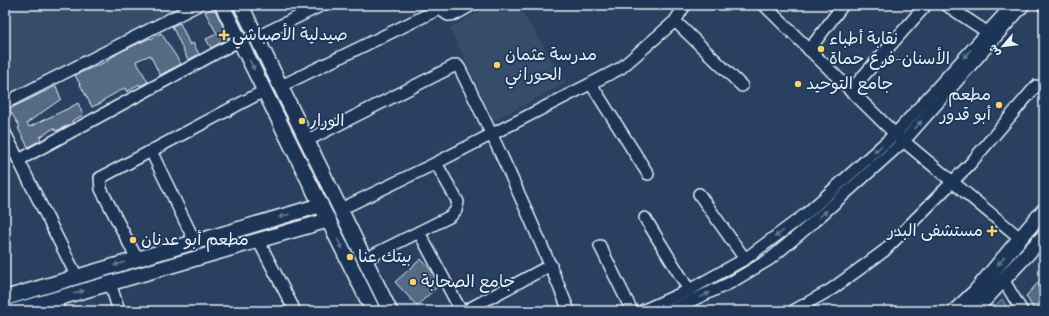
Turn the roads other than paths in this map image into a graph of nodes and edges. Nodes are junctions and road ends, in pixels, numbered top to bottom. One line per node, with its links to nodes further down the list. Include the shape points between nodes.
1 (198, 5): 25 (street)
2 (322, 5): 16 (street)
3 (472, 5): 12 (street, via 456,14 448,15)
4 (685, 5): 14 (street)
5 (842, 5): 18 (street)
6 (926, 5): 24 (street)
7 (946, 5): 15 (street)
8 (1012, 5): 15 (street)
9 (1024, 5): 30 (street, one-way to 9)
10 (242, 6): 13 (main road); 16 (main road)
11 (767, 6): 18 (street)
12 (438, 7): 20 (street)
13 (225, 11): 17 (main road)
14 (675, 21): 19 (street, via 621,68); 21 (street)
15 (987, 32): 27 (street, one-way to 27)
16 (258, 37): 20 (main road)
17 (240, 40): 23 (main road, one-way to 23); 32 (street)
18 (809, 50): 24 (street)
19 (591, 84): 28 (street); 34 (street)
20 (282, 86): 29 (main road)
21 (742, 86)
22 (1036, 86): 36 (street)
23 (264, 91): 31 (street); 37 (main road)
24 (850, 91): 27 (street)
25 (5, 103)
26 (5, 133): 32 (street)
27 (895, 134): 30 (street); 52 (street, one-way to 52, via 808,213)
28 (492, 135): 29 (street, via 457,65); 33 (street); 53 (street)
29 (308, 140): 35 (main road)
30 (904, 141): 36 (street); 72 (street, one-way to 30, via 730,283 770,259)
31 (151, 151): 48 (street); 50 (street, via 100,178 101,189)
32 (18, 160): 54 (street)
33 (436, 164): 40 (street); 44 (street, via 458,202 451,216)
34 (648, 174)
35 (326, 178): 37 (main road); 40 (main road)
36 (953, 181): 46 (street); 73 (street, via 884,251 832,289)
37 (312, 186): 39 (main road)
38 (699, 194): 52 (street)
39 (321, 205): 43 (main road); 48 (main road, one-way to 48)
40 (341, 209): 51 (main road)
41 (1044, 210): 46 (main road)
42 (645, 218): 58 (street)
43 (329, 220): 47 (main road); 59 (main road, one-way to 59)
44 (419, 232): 51 (street); 68 (street)
45 (1044, 236): 55 (main road)
46 (1020, 238): 74 (main road, one-way to 74, via 974,292)
47 (258, 240): 56 (main road); 65 (street)
48 (195, 242): 50 (main road)
49 (600, 246): 70 (street)
50 (137, 259): 54 (main road, one-way to 54)
51 (365, 259): 57 (main road)
52 (745, 259): 58 (street)
53 (551, 265): 62 (street); 69 (street)
54 (77, 277): 60 (main road)
55 (1004, 280): 75 (main road); 76 (street)
56 (110, 283): 61 (main road, one-way to 56); 64 (street)
57 (377, 284): 59 (main road); 67 (main road)
58 (689, 290): 71 (street)
59 (364, 292): 66 (main road)
60 (5, 298)
61 (58, 305): 63 (main road)
62 (471, 310)
63 (14, 311)
64 (119, 311)
65 (294, 311)
66 (373, 311)
67 (390, 311)
68 (461, 311)
69 (568, 311)
70 (632, 311)
71 (642, 311)
72 (670, 311)
73 (794, 311)
74 (954, 311)
75 (974, 311)
76 (1022, 311)

